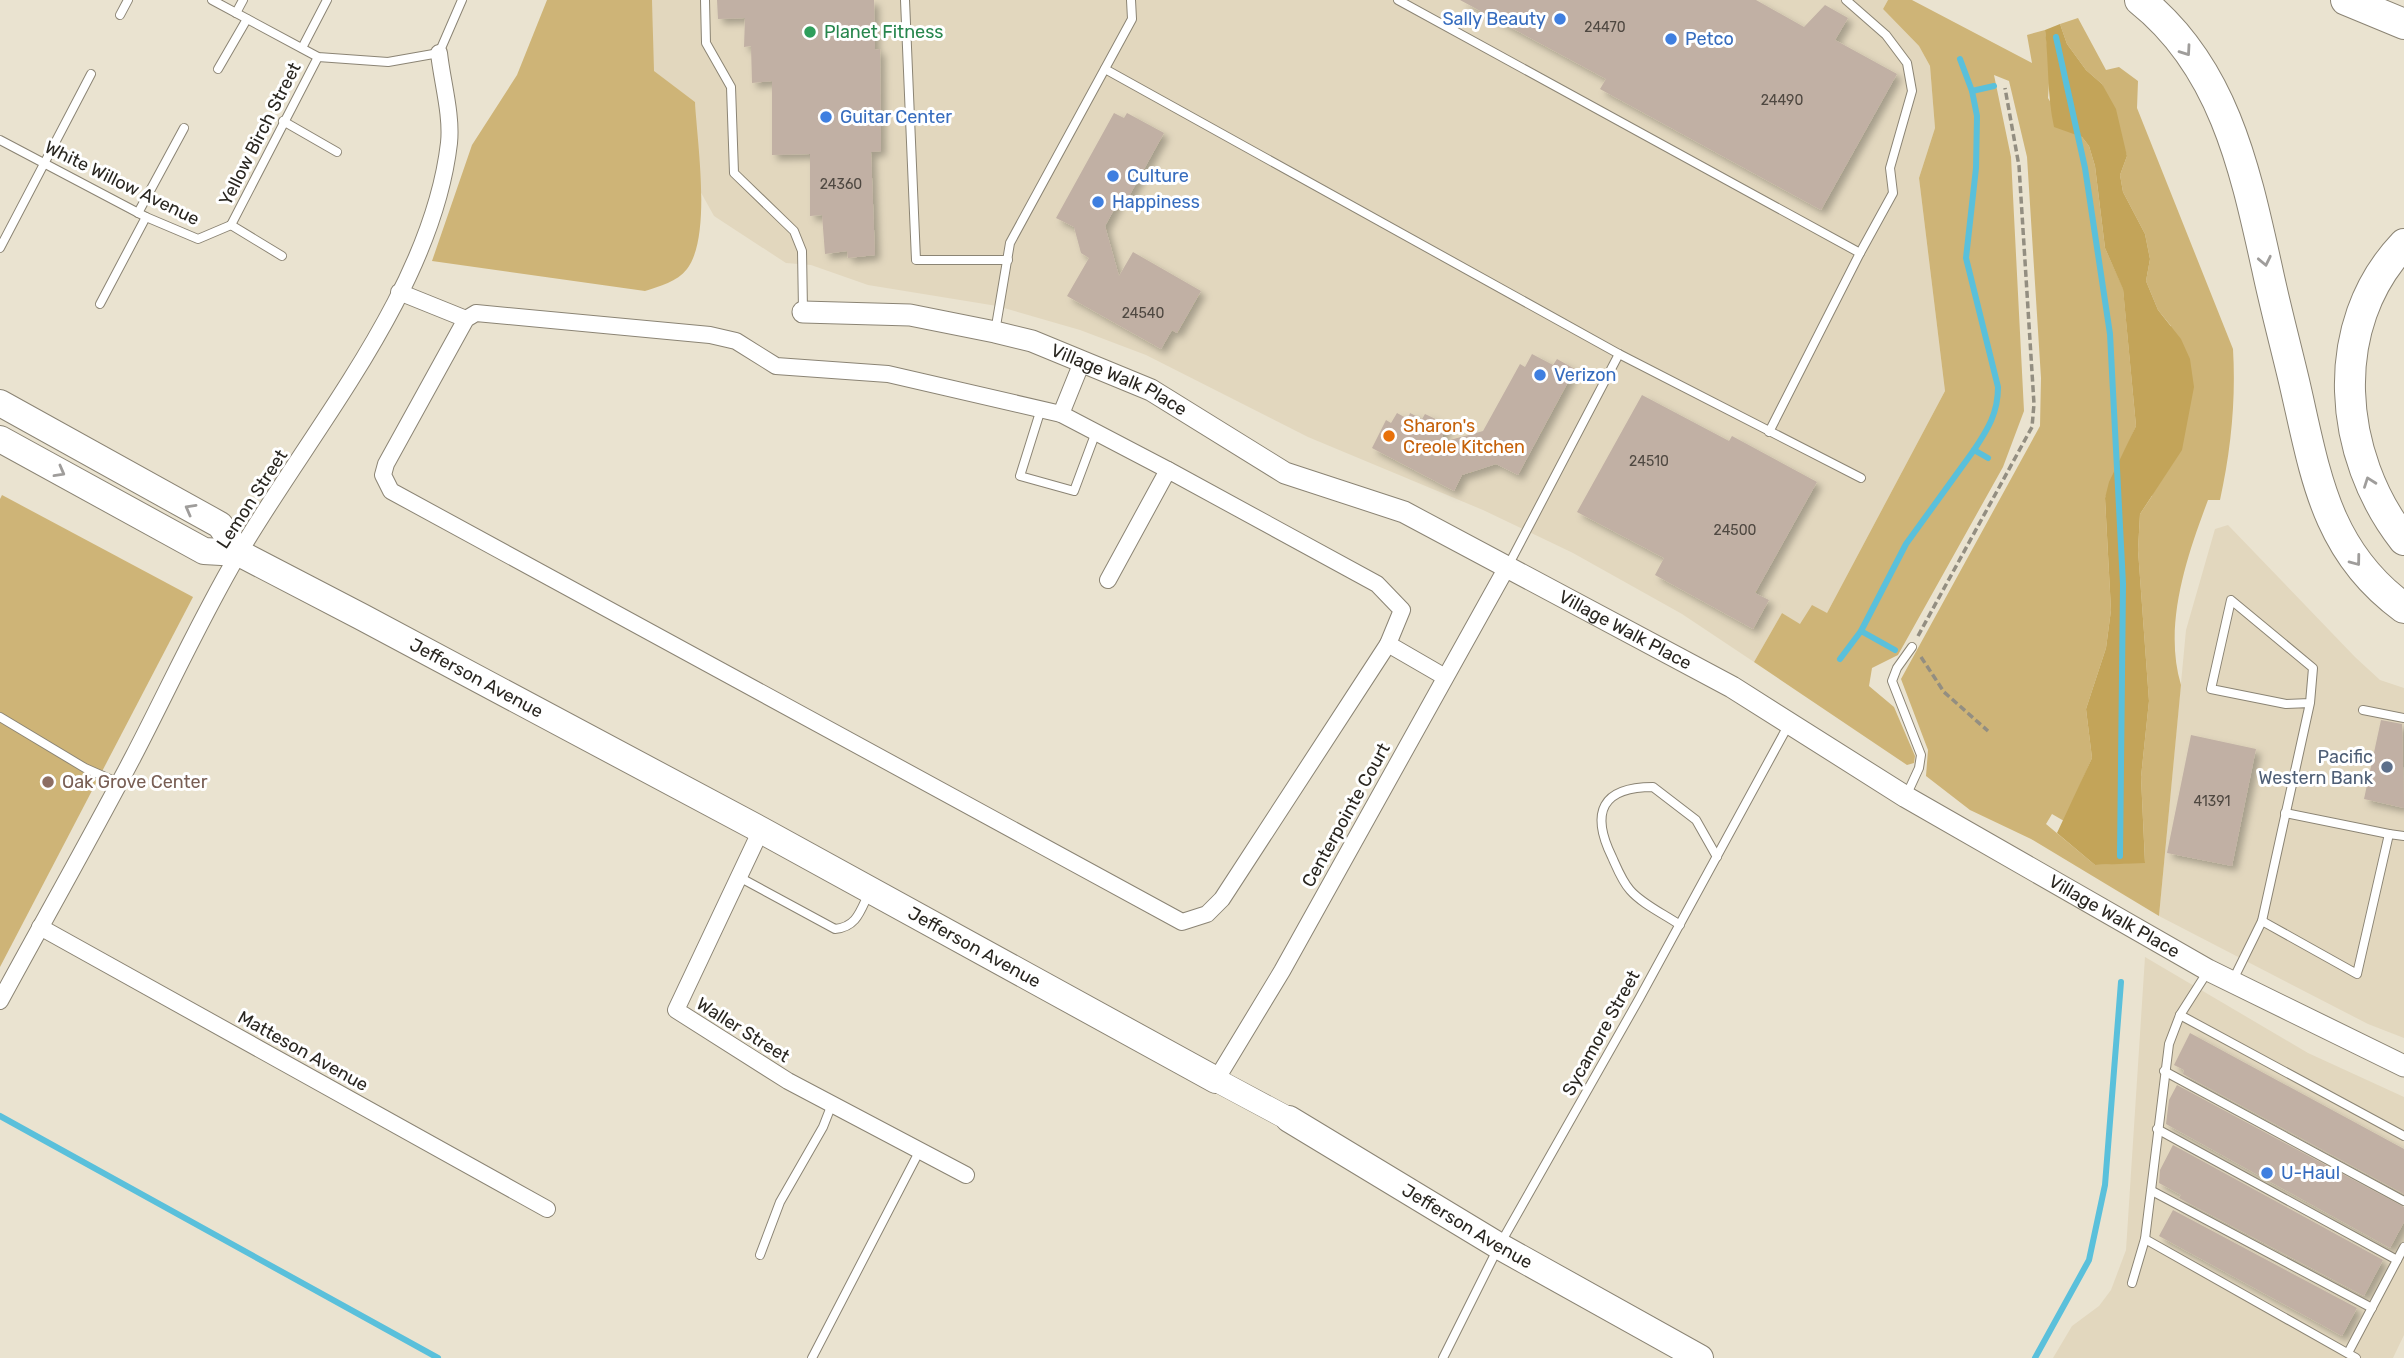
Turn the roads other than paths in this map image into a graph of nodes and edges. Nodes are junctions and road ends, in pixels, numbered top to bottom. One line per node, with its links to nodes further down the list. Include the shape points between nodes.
1 (128, 0): 14 (lane)
2 (212, 0): 13 (lane)
3 (243, 0): 13 (lane)
4 (327, 0): 17 (lane)
5 (462, 0): 18 (lane, Lemon Street)
6 (705, 0): 37 (lane, via 706,43 731,87 734,173 794,231 802,251)
7 (905, 0): 34 (lane, via 916,260)
8 (1131, 0): 21 (lane, via 1132,19)
9 (1398, 0): 32 (lane)
10 (1846, 0): 32 (lane, via 1893,44 1906,63 1912,90 1890,168 1893,193)
11 (2140, 0): 54 (highway, one-way to 54, via 2179,41 2228,118 2245,167 2308,454 2327,509 2354,560 2382,592)
12 (2347, 0): 16 (highway)
13 (236, 13): 15 (lane)
14 (120, 15)
15 (247, 19): 17 (lane); 20 (lane)
16 (2404, 24)
17 (302, 48): 19 (lane)
18 (439, 53): 19 (lane, via 388,62); 35 (street, Lemon Street, via 449,141 437,201)
19 (318, 57): 23 (lane, Yellow Birch Street)
20 (218, 69)
21 (1105, 69): 34 (lane, via 1010,243); 40 (lane)
22 (91, 74): 27 (lane)
23 (284, 121): 26 (lane); 29 (lane, Yellow Birch Street)
24 (184, 128): 28 (lane)
25 (0, 140): 27 (lane, White Willow Avenue)
26 (337, 152)
27 (44, 163): 28 (lane, White Willow Avenue); 31 (lane)
28 (142, 215): 29 (lane, White Willow Avenue, via 198,239); 36 (lane)
29 (231, 225): 33 (lane)
30 (2404, 244): 50 (highway, one-way to 30, via 2370,489 2352,429 2349,374 2354,338 2377,279)
31 (0, 248)
32 (1860, 253): 46 (lane)
33 (282, 256)
34 (1007, 260): 39 (lane)
35 (399, 292): 38 (street); 51 (street, Lemon Street, via 327,421)
36 (100, 304)
37 (803, 312): 39 (street, Village Walk Place, via 910,315)
38 (466, 318): 43 (street, via 476,313 710,335 736,341 776,366 888,374); 55 (street, via 386,464 383,475 391,491 1182,922 1207,914 1222,899)
39 (995, 332): 41 (street, Village Walk Place, via 1032,341)
40 (1619, 354): 46 (lane); 52 (lane)
41 (1082, 362): 44 (street); 52 (street, Village Walk Place, via 1151,390 1285,473 1404,512)
42 (0, 403): 51 (main road, Jefferson Avenue, one-way to 42, via 220,525)
43 (1041, 409): 44 (street); 45 (lane, via 1020,476 1074,491)
44 (1061, 414): 45 (street)
45 (1096, 431): 48 (street)
46 (1769, 432): 49 (lane)
47 (0, 439): 51 (main road, Jefferson Avenue, one-way to 51, via 204,551)
48 (1168, 470): 53 (street); 55 (street, via 1377,584 1402,610)
49 (1861, 478)
50 (2404, 540)
51 (239, 553): 63 (street, Lemon Street); 66 (main road, Jefferson Avenue)
52 (1507, 567): 57 (street, Centerpointe Court); 62 (street, Village Walk Place, via 1732,687)
53 (1108, 580)
54 (2404, 608)
55 (1388, 644): 57 (street)
56 (1912, 647): 64 (lane, via 1892,681 1921,755)
57 (1445, 677): 81 (street, Centerpointe Court, via 1282,971)
58 (2310, 703): 58 (lane, via 2286,704 2211,690 2231,600 2313,668); 65 (lane)
59 (2363, 710): 61 (lane)
60 (0, 717): 63 (lane, via 85,768)
61 (2404, 718)
62 (1789, 724): 64 (street, Village Walk Place); 69 (lane, Sycamore Street)
63 (120, 782): 74 (street, Lemon Street)
64 (1906, 797): 75 (street, Village Walk Place)
65 (2285, 813): 67 (lane); 72 (lane)
66 (761, 830): 70 (street, Waller Street); 71 (main road, Jefferson Avenue)
67 (2389, 834): 68 (lane); 72 (lane, via 2357,974)
68 (2404, 836)
69 (1717, 857): 73 (lane, Sycamore Street); 73 (lane, via 1696,820 1653,787 1618,791 1605,804 1599,818 1601,829 1625,884)
70 (739, 877): 71 (lane, via 835,929 856,921); 82 (street, Waller Street, via 676,1010)
71 (870, 891): 81 (main road, Jefferson Avenue)
72 (2262, 921): 76 (lane)
73 (1680, 925): 92 (lane, Sycamore Street)
74 (40, 927): 77 (street, Lemon Street); 90 (street, Matteson Avenue)
75 (2208, 970): 76 (street, Village Walk Place); 78 (lane)
76 (2232, 983): 79 (street, Village Walk Place)
77 (0, 1001)
78 (2180, 1015): 80 (lane); 85 (lane)
79 (2404, 1066)
80 (2164, 1071): 84 (lane); 89 (lane)
81 (1216, 1080): 83 (main road, Jefferson Avenue)
82 (832, 1104): 86 (street, Waller Street); 94 (lane, via 780,1202)
83 (1289, 1119): 92 (main road, Jefferson Avenue)
84 (2157, 1129): 88 (lane); 95 (lane)
85 (2404, 1136)
86 (920, 1150): 87 (street, Waller Street); 99 (lane)
87 (966, 1175)
88 (2152, 1191): 91 (lane); 97 (lane)
89 (2404, 1201)
90 (547, 1209)
91 (2146, 1238): 96 (lane); 98 (lane)
92 (1499, 1246): 100 (lane, Sycamore Street); 101 (main road, Jefferson Avenue)
93 (2404, 1247): 95 (lane)
94 (760, 1255)
95 (2397, 1260): 97 (lane)
96 (2132, 1283)
97 (2372, 1308): 98 (lane)
98 (2352, 1356)
99 (812, 1358)
100 (1443, 1358)
101 (1700, 1358)

